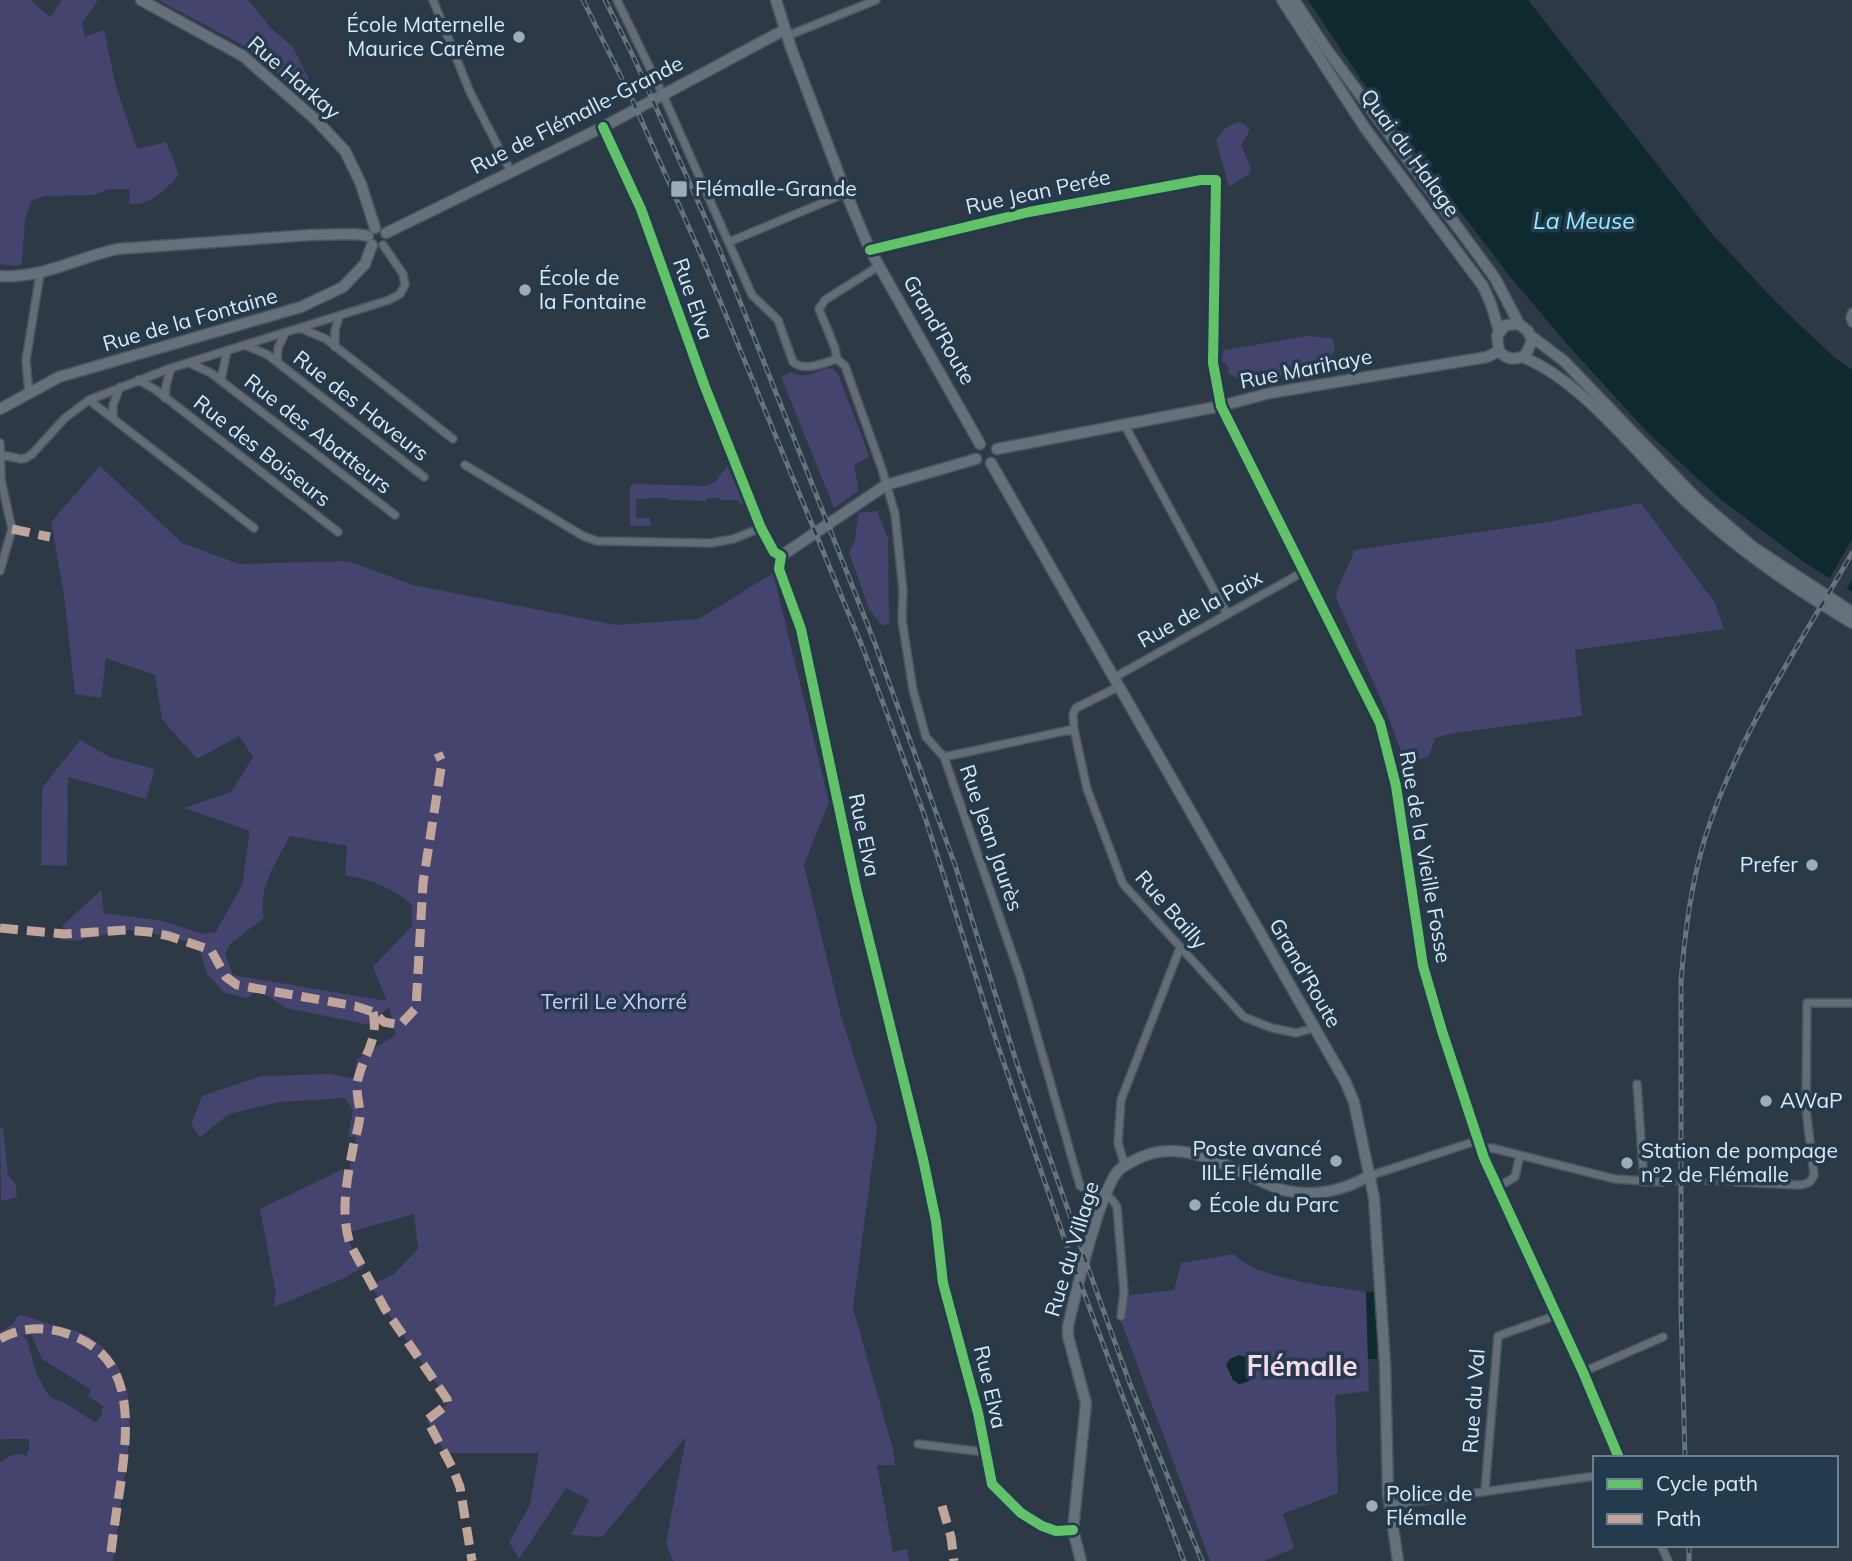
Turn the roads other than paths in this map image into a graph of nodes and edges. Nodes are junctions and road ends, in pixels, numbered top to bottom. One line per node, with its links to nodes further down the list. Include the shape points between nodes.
1 (141, 0): 15 (street, Rue Harkay, via 243,56 316,120 345,151 361,184)
2 (433, 0): 11 (street, via 470,92)
3 (617, 0): 9 (street)
4 (776, 0): 8 (street, Grand'Route)
5 (876, 0): 8 (street)
6 (1282, 0): 26 (street, Quai du Halage, via 1365,128 1483,286)
7 (1294, 0): 24 (street, Quai du Halage, via 1495,278)
8 (785, 33): 9 (street, Rue de Flémalle-Grande, via 730,57); 13 (street, Grand'Route)
9 (663, 95): 10 (street, Rue de Flémalle-Grande); 16 (street)
10 (603, 127): 11 (street, Rue de Flémalle-Grande); 60 (street, Rue Elva, via 644,216)
11 (510, 170): 14 (street, Rue de Flémalle-Grande)
12 (1216, 180): 17 (street, Rue Jean Perée, via 1069,204); 44 (street, Rue de la Vieille Fosse, via 1213,363)
13 (846, 193): 16 (street); 17 (street, Grand'Route)
14 (386, 233): 15 (street, Rue de la Fontaine, via 387,239)
15 (374, 238): 19 (street, via 310,235 117,248); 22 (street, via 403,274 405,285 400,294); 41 (street, Rue de la Fontaine, via 365,264 343,287 301,307 59,377)
16 (729, 242): 34 (street, via 752,295 778,320 793,362 804,368)
17 (870, 250): 18 (street, Grand'Route)
18 (879, 266): 34 (street, Rue Jean Jaurès, via 825,300 819,309); 50 (street, Grand'Route)
19 (40, 274): 20 (street); 41 (street, via 26,360)
20 (0, 276)
21 (1852, 312): 23 (street)
22 (340, 315): 25 (street); 30 (street)
23 (1852, 323)
24 (1519, 324): 26 (street); 28 (street)
25 (300, 328): 27 (street); 30 (street)
26 (1499, 331): 32 (street)
27 (285, 333): 29 (street); 35 (street, Rue des Haveurs)
28 (1531, 336): 33 (street, via 1531,345); 65 (street, via 1564,361 1697,499 1753,547)
29 (245, 345): 31 (street); 35 (street, Rue des Haveurs)
30 (335, 347): 48 (street)
31 (226, 351): 36 (street); 39 (street, Rue des Abatteurs)
32 (1499, 351): 33 (street, via 1507,358); 44 (street, Rue Marihaye, via 1487,357 1270,393)
33 (1522, 357): 67 (street, via 1537,362 1577,392 1689,504 1746,553)
34 (837, 359): 57 (street, Rue Jean Jaurès, via 845,366)
35 (277, 362): 56 (street, Rue des Haveurs)
36 (189, 363): 37 (street); 39 (street, Rue des Abatteurs)
37 (171, 368): 38 (street); 42 (street, Rue des Boiseurs)
38 (137, 380): 40 (street); 42 (street, Rue des Boiseurs)
39 (221, 380): 58 (street, Rue des Abatteurs)
40 (120, 387): 43 (street); 46 (street)
41 (29, 394): 45 (street, Rue de la Fontaine)
42 (165, 398): 61 (street, Rue des Boiseurs)
43 (89, 400): 46 (street); 52 (street, via 32,454 21,459)
44 (1221, 406): 47 (street, Rue Marihaye); 64 (street, Rue de la Vieille Fosse)
45 (0, 409)
46 (113, 418): 59 (street)
47 (1124, 424): 51 (street, Rue Marihaye); 66 (street)
48 (453, 439)
49 (0, 443): 52 (street)
50 (980, 444): 51 (street, via 993,444); 53 (street)
51 (997, 449): 54 (street)
52 (2, 455): 63 (street, via 1,480 12,529)
53 (976, 458): 54 (street); 57 (street)
54 (991, 463): 68 (street, Grand'Route)
55 (465, 465): 60 (street, via 597,541 720,543)
56 (424, 477)
57 (886, 485): 62 (street); 70 (street, Rue Jean Jaurès, via 901,553 902,620 912,690 926,737)
58 (395, 515)
59 (254, 527)
60 (761, 528): 62 (street, Rue Elva, via 774,552)
61 (338, 532)
62 (782, 556): 89 (street, Rue Elva, via 779,569 801,629 854,880 923,1159 943,1283)
63 (0, 571)
64 (1303, 572): 66 (street, Rue de la Paix); 75 (street, Rue de la Vieille Fosse, via 1380,723 1396,786 1423,966)
65 (1852, 612)
66 (1227, 614): 68 (street, Rue de la Paix)
67 (1852, 623)
68 (1117, 682): 69 (street, via 1076,708); 73 (street, Grand'Route)
69 (1074, 729): 70 (street); 71 (street, Rue Bailly, via 1087,789 1116,870)
70 (944, 757): 83 (street, Rue Jean Jaurès, via 1020,976 1080,1186)
71 (1180, 948): 73 (street, Rue Bailly, via 1244,1017 1296,1033); 77 (street, via 1121,1100 1118,1143)
72 (1852, 1003): 81 (street, via 1807,1003 1806,1109 1812,1181 1800,1185)
73 (1314, 1028): 78 (street, Grand'Route, via 1354,1102)
74 (1637, 1084): 79 (street)
75 (1480, 1145): 76 (street); 78 (street); 82 (street, Rue de la Vieille Fosse)
76 (1520, 1155): 79 (street); 82 (street, via 1515,1177)
77 (1125, 1166): 78 (street, Rue du Village, via 1148,1154 1179,1150 1285,1191 1307,1193 1351,1186); 83 (street, Rue du Village)
78 (1369, 1176): 93 (street, Grand'Route, via 1385,1363)
79 (1644, 1182): 80 (street)
80 (1662, 1182)
81 (1736, 1182)
82 (1498, 1187): 84 (street, Rue de la Vieille Fosse)
83 (1107, 1194): 85 (street, via 1119,1218 1125,1301); 94 (street, Rue du Village, via 1068,1326 1086,1403)
84 (1557, 1315): 87 (street, Rue de la Vieille Fosse); 92 (street, Rue du Val, via 1498,1336)
85 (1121, 1316)
86 (1663, 1337): 87 (street)
87 (1583, 1372): 90 (street, Rue de la Vieille Fosse)
88 (918, 1444): 89 (street)
89 (984, 1452): 94 (street, Rue Elva, via 992,1484 1014,1507 1042,1526)
90 (1618, 1456)
91 (1593, 1476): 92 (street)
92 (1485, 1490): 93 (street)
93 (1390, 1505): 96 (street, Grand'Route)
94 (1073, 1530): 95 (street, Rue du Village)
95 (1081, 1561)
96 (1398, 1561)

